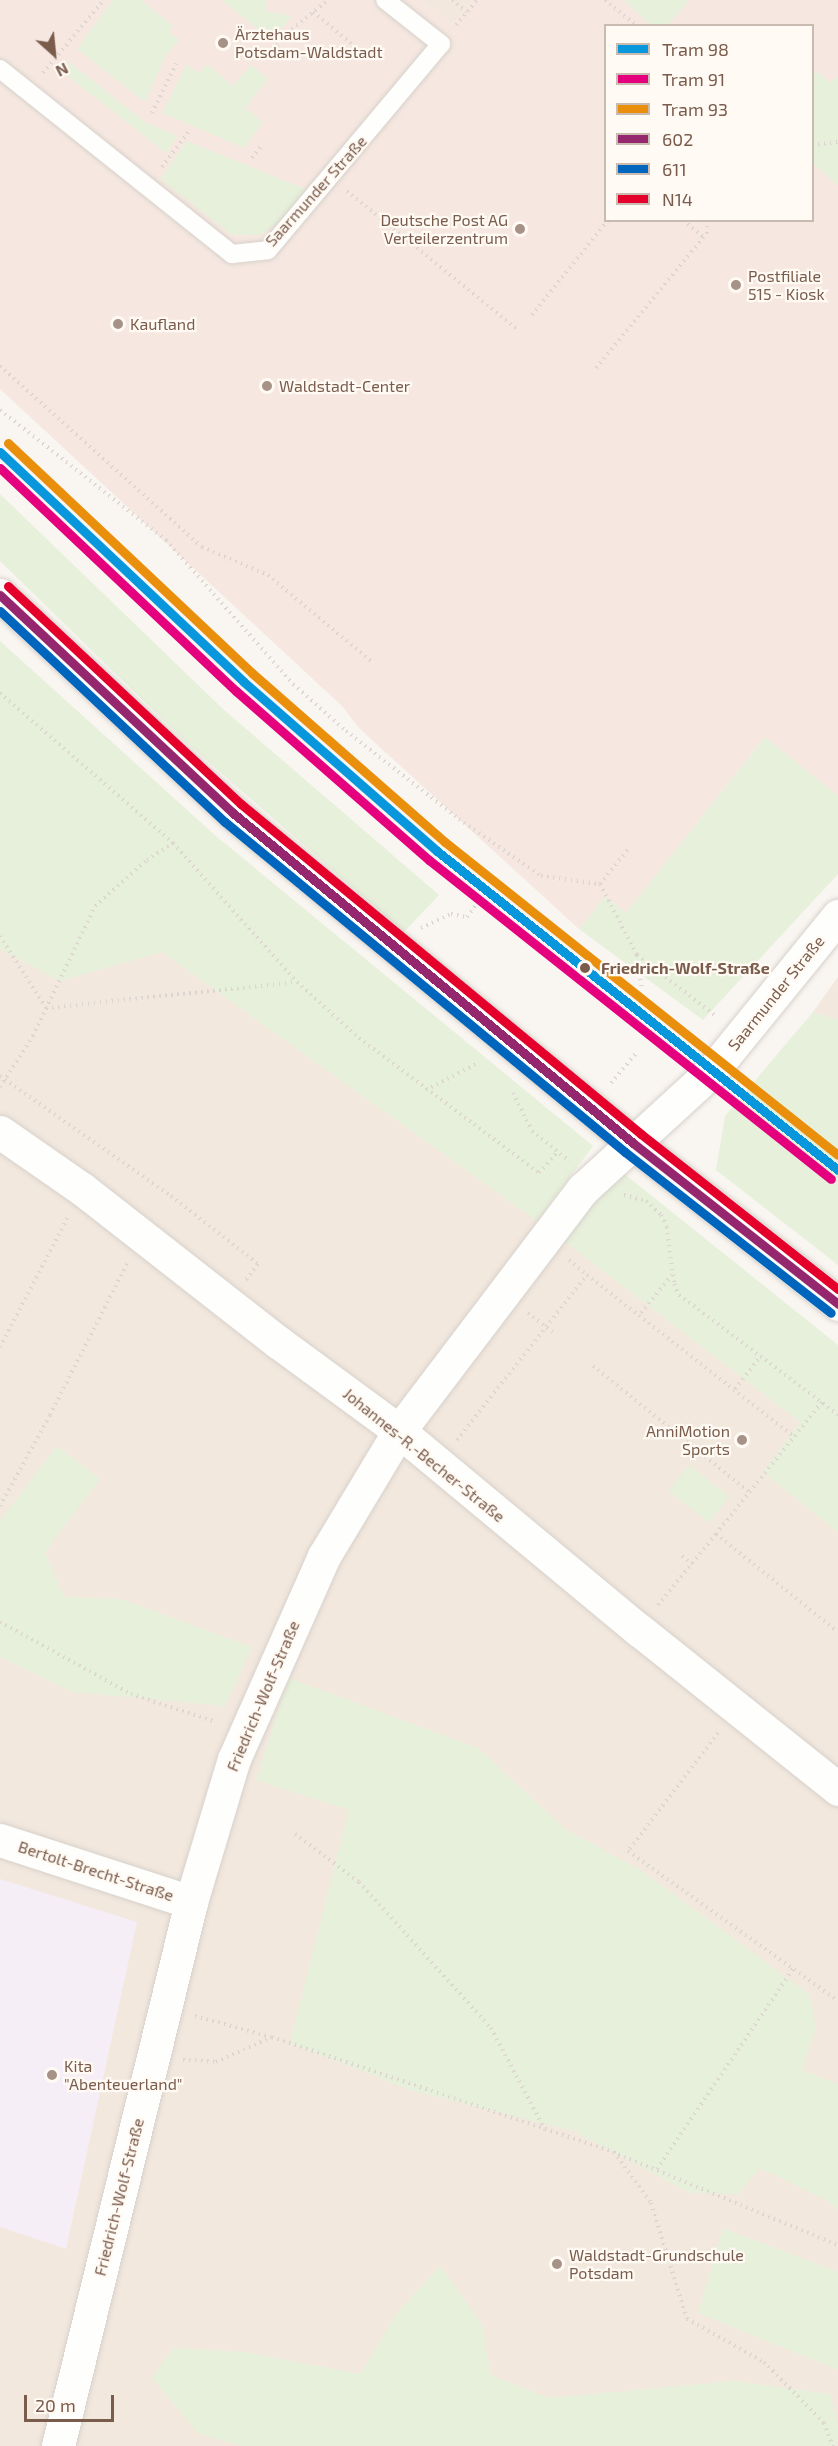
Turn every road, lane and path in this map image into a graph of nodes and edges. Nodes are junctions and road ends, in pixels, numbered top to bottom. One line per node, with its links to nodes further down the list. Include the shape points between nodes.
1 (328, 0): 9 (path)
2 (385, 0): 13 (lane)
3 (452, 0): 10 (path)
4 (477, 0): 10 (path)
5 (605, 0): 8 (path)
6 (615, 0): 8 (path)
7 (102, 2): 17 (path)
8 (611, 4): 11 (path)
9 (313, 12): 12 (path); 14 (path)
10 (467, 12): 13 (path)
11 (635, 24)
12 (352, 44)
13 (441, 44): 24 (lane, Saarmunder Straße)
14 (273, 50)
15 (177, 64): 18 (path)
16 (0, 69): 17 (lane, Saarmunder Straße)
17 (28, 91): 25 (lane, Saarmunder Straße)
18 (152, 113)
19 (190, 130): 25 (path)
20 (838, 142): 22 (path)
21 (263, 144): 23 (path)
22 (814, 145)
23 (252, 158)
24 (330, 177): 25 (lane, Saarmunder Straße, via 268,250 232,254); 31 (path)
25 (147, 187)
26 (606, 222): 30 (path)
27 (685, 222): 29 (path)
28 (707, 222): 29 (path)
29 (704, 237): 33 (path)
30 (532, 315)
31 (519, 331)
32 (0, 366): 36 (path, via 202,547 268,575)
33 (596, 368)
34 (0, 410): 41 (path, via 166,540 293,684 346,731 459,819 541,876)
35 (0, 595): 44 (street, via 233,813)
36 (372, 662)
37 (0, 693): 38 (path)
38 (172, 843): 46 (path); 48 (path, via 95,906)
39 (630, 847): 41 (path)
40 (496, 877): 44 (path, via 467,917 451,914)
41 (600, 885): 45 (path)
42 (838, 916): 49 (street, Saarmunder Straße)
43 (0, 936): 48 (path)
44 (390, 942): 59 (street)
45 (637, 955): 47 (path); 49 (path)
46 (297, 982): 48 (path); 56 (path, via 359,1038)
47 (642, 990)
48 (46, 1008): 53 (path)
49 (741, 1036): 59 (street, Saarmunder Straße, via 712,1071)
50 (637, 1052): 54 (path)
51 (476, 1064): 56 (path)
52 (0, 1076): 53 (path)
53 (5, 1079): 55 (path); 66 (path, via 171,1196 258,1264)
54 (611, 1083)
55 (0, 1087)
56 (426, 1090): 57 (path, via 539,1173 558,1151 532,1131)
57 (513, 1093)
58 (0, 1132): 60 (street, Johannes-R.-Becher-Straße)
59 (633, 1143): 67 (street); 78 (street, Friedrich-Wolf-Straße, via 583,1189)
60 (82, 1189): 62 (street, Johannes-R.-Becher-Straße); 72 (path)
61 (620, 1195): 65 (path, via 646,1201 661,1215 667,1227)
62 (142, 1235): 66 (street, Johannes-R.-Becher-Straße); 82 (path)
63 (564, 1256): 64 (path)
64 (587, 1275): 70 (path); 79 (path)
65 (673, 1275): 69 (path); 73 (path, via 679,1295)
66 (229, 1304): 78 (street, Johannes-R.-Becher-Straße)
67 (838, 1304)
68 (520, 1307): 70 (path)
69 (641, 1313)
70 (546, 1327): 71 (path); 80 (path)
71 (552, 1332)
72 (0, 1347)
73 (761, 1356): 75 (path); 76 (path)
74 (593, 1366): 81 (path)
75 (735, 1389)
76 (822, 1402): 77 (path); 79 (path)
77 (838, 1415)
78 (399, 1431): 87 (street, Johannes-R.-Becher-Straße); 90 (street, Friedrich-Wolf-Straße, via 324,1556)
79 (794, 1437): 81 (path)
80 (453, 1445)
81 (749, 1492): 83 (path)
82 (0, 1506)
83 (716, 1534): 85 (path); 88 (path)
84 (682, 1556): 85 (path)
85 (692, 1564): 87 (path)
86 (0, 1622): 90 (path, via 131,1694)
87 (639, 1630): 91 (street, Johannes-R.-Becher-Straße)
88 (838, 1632)
89 (723, 1726): 95 (path, via 628,1851)
90 (246, 1732): 94 (street, Friedrich-Wolf-Straße, via 234,1759)
91 (838, 1789)
92 (295, 1834): 100 (path, via 359,1882 490,2028)
93 (0, 1840): 94 (street, Bertolt-Brecht-Straße)
94 (191, 1902): 97 (street, Friedrich-Wolf-Straße)
95 (793, 1970): 96 (path); 102 (path)
96 (838, 2001)
97 (165, 2008): 98 (path); 99 (street, Friedrich-Wolf-Straße)
98 (272, 2037): 99 (path, via 216,2062 187,2061); 100 (path)
99 (155, 2051): 104 (street, Friedrich-Wolf-Straße)
100 (546, 2131): 101 (path)
101 (613, 2152): 102 (path); 105 (path, via 651,2203 687,2319 764,2362 824,2423)
102 (657, 2169): 103 (path)
103 (838, 2245)
104 (58, 2446)
105 (833, 2446)

